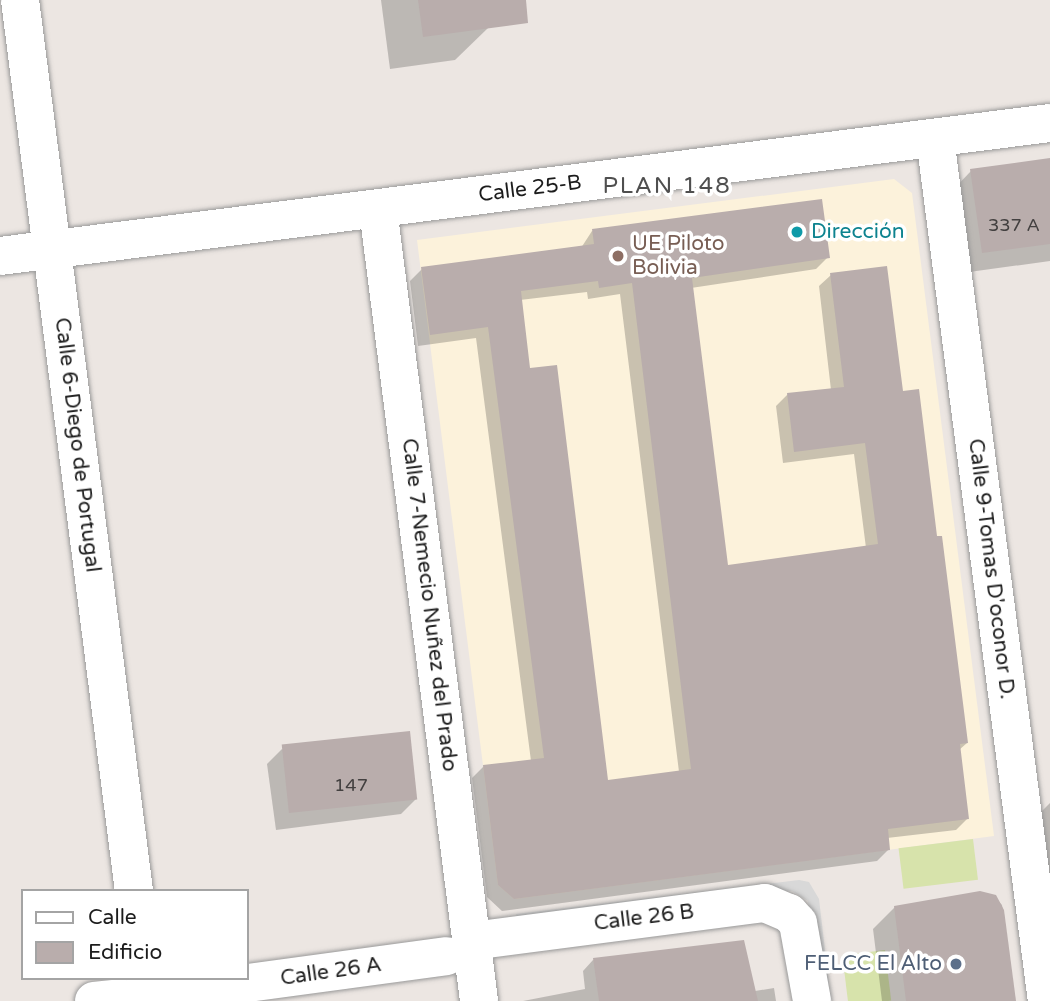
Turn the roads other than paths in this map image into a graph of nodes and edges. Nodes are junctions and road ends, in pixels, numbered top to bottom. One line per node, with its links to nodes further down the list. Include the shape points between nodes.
1 (20, 0): 5 (street, Calle 6-Diego de Portugal)
2 (1050, 122): 3 (street, Calle 25-B)
3 (935, 138): 4 (street, Calle 25-B); 14 (street, Calle 9-Tomas D'oconor D.)
4 (378, 209): 5 (street, Calle 25-B); 8 (street, Calle 7-Nemecio Nuñez del Prado)
5 (52, 249): 6 (street, Calle 25-B); 7 (street, Calle 6-Diego de Portugal)
6 (0, 256)
7 (134, 889)
8 (459, 948): 9 (street, Calle 26 A); 12 (street, Calle 7-Nemecio Nuñez del Prado); 13 (street, Calle 26 B, via 765,903 789,913 804,934)
9 (248, 978)
10 (234, 980): 11 (street, Calle 26 A)
11 (136, 994)
12 (479, 1001)
13 (812, 1001)
14 (1047, 1001)

